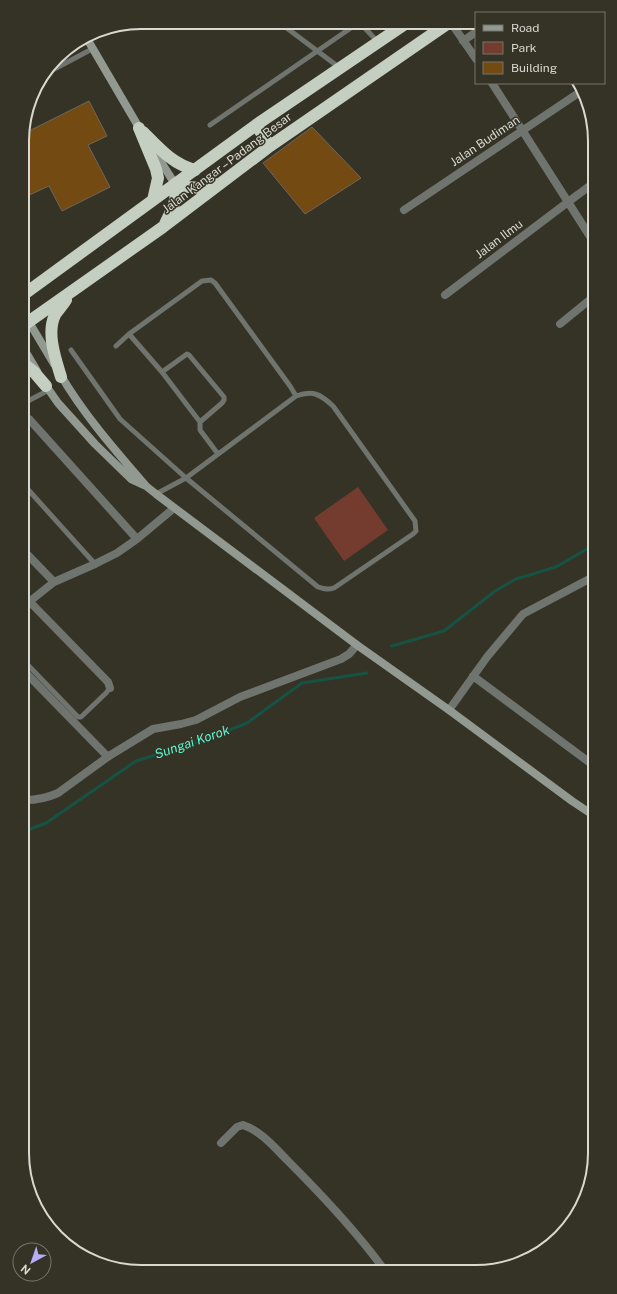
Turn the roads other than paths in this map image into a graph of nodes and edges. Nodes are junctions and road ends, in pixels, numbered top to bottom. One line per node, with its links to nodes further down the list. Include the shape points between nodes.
1 (288, 29): 12 (lane)
2 (350, 29): 12 (lane)
3 (365, 29): 10 (lane)
4 (398, 29): 10 (highway, Jalan Kangar – Padang Besar)
5 (441, 29): 23 (highway, Jalan Kangar – Padang Besar)
6 (455, 29): 8 (street)
7 (475, 33): 8 (street)
8 (463, 40): 13 (street)
9 (89, 42): 11 (street)
10 (378, 42): 16 (highway, Jalan Kangar – Padang Besar)
11 (92, 49): 14 (lane); 21 (street)
12 (318, 51): 16 (lane); 19 (lane)
13 (475, 58)
14 (60, 66): 15 (lane)
15 (56, 68)
16 (340, 69): 20 (highway, Jalan Kangar – Padang Besar)
17 (493, 84): 22 (street)
18 (577, 94): 22 (street, Jalan Budiman)
19 (210, 125)
20 (256, 125): 23 (highway); 24 (highway, Jalan Kangar – Padang Besar)
21 (139, 128): 24 (highway, via 170,158 183,167); 25 (street); 28 (highway, via 158,178)
22 (523, 131): 29 (street); 30 (street, Jalan Budiman)
23 (270, 146): 26 (highway, Jalan Kangar – Padang Besar)
24 (195, 170): 25 (highway, Jalan Kangar – Padang Besar)
25 (175, 184): 26 (highway, via 187,188); 28 (highway, Jalan Kangar – Padang Besar); 31 (highway, via 177,196)
26 (220, 184): 31 (highway, Jalan Kangar – Padang Besar)
27 (588, 188): 29 (street, Jalan Ilmu)
28 (153, 200): 34 (highway, Jalan Kangar – Padang Besar)
29 (568, 202): 32 (street); 35 (street, Jalan Ilmu)
30 (404, 210)
31 (163, 227): 33 (highway, Jalan Kangar – Padang Besar)
32 (588, 233)
33 (73, 291): 37 (highway, Jalan Kangar – Padang Besar); 46 (highway, via 54,316 52,327 53,346)
34 (29, 292)
35 (446, 295)
36 (588, 301): 38 (street)
37 (29, 319)
38 (560, 324)
39 (29, 328): 46 (street)
40 (129, 334): 41 (lane); 45 (lane); 48 (lane, via 202,281 211,280)
41 (116, 346)
42 (71, 350): 53 (lane, via 120,419)
43 (29, 357): 47 (street)
44 (29, 368): 47 (highway)
45 (162, 372): 51 (lane); 51 (lane, via 189,354 224,397 222,403)
46 (61, 377): 54 (street, via 92,423)
47 (47, 388): 49 (lane); 54 (street, via 77,425 112,461 131,479)
48 (296, 396): 52 (lane); 53 (lane, via 307,392 321,395 333,406 415,521 416,531 413,534 334,588 324,589)
49 (29, 400)
50 (29, 419): 58 (street)
51 (200, 422): 52 (lane, via 200,430)
52 (218, 454): 53 (lane)
53 (186, 478): 56 (lane)
54 (146, 486): 56 (street)
55 (29, 491): 60 (lane)
56 (156, 494): 57 (street)
57 (174, 509): 58 (street); 65 (street)
58 (137, 539): 60 (street)
59 (29, 556): 62 (street)
60 (95, 564): 62 (street)
61 (588, 580): 68 (street, via 523,614)
62 (54, 582): 63 (street)
63 (29, 602)
64 (29, 606): 69 (street, via 108,682)
65 (357, 644): 70 (street); 71 (street, via 341,659 240,697 196,720 153,728)
66 (29, 666): 69 (lane, via 81,718)
67 (29, 676): 71 (street)
68 (473, 676): 70 (street); 72 (street)
69 (110, 688)
70 (449, 710): 74 (street)
71 (108, 757): 73 (street, via 51,797)
72 (588, 761)
73 (29, 800)
74 (588, 810)
75 (221, 1143): 76 (street, via 237,1127 243,1125 255,1130 310,1183)
76 (381, 1265)

